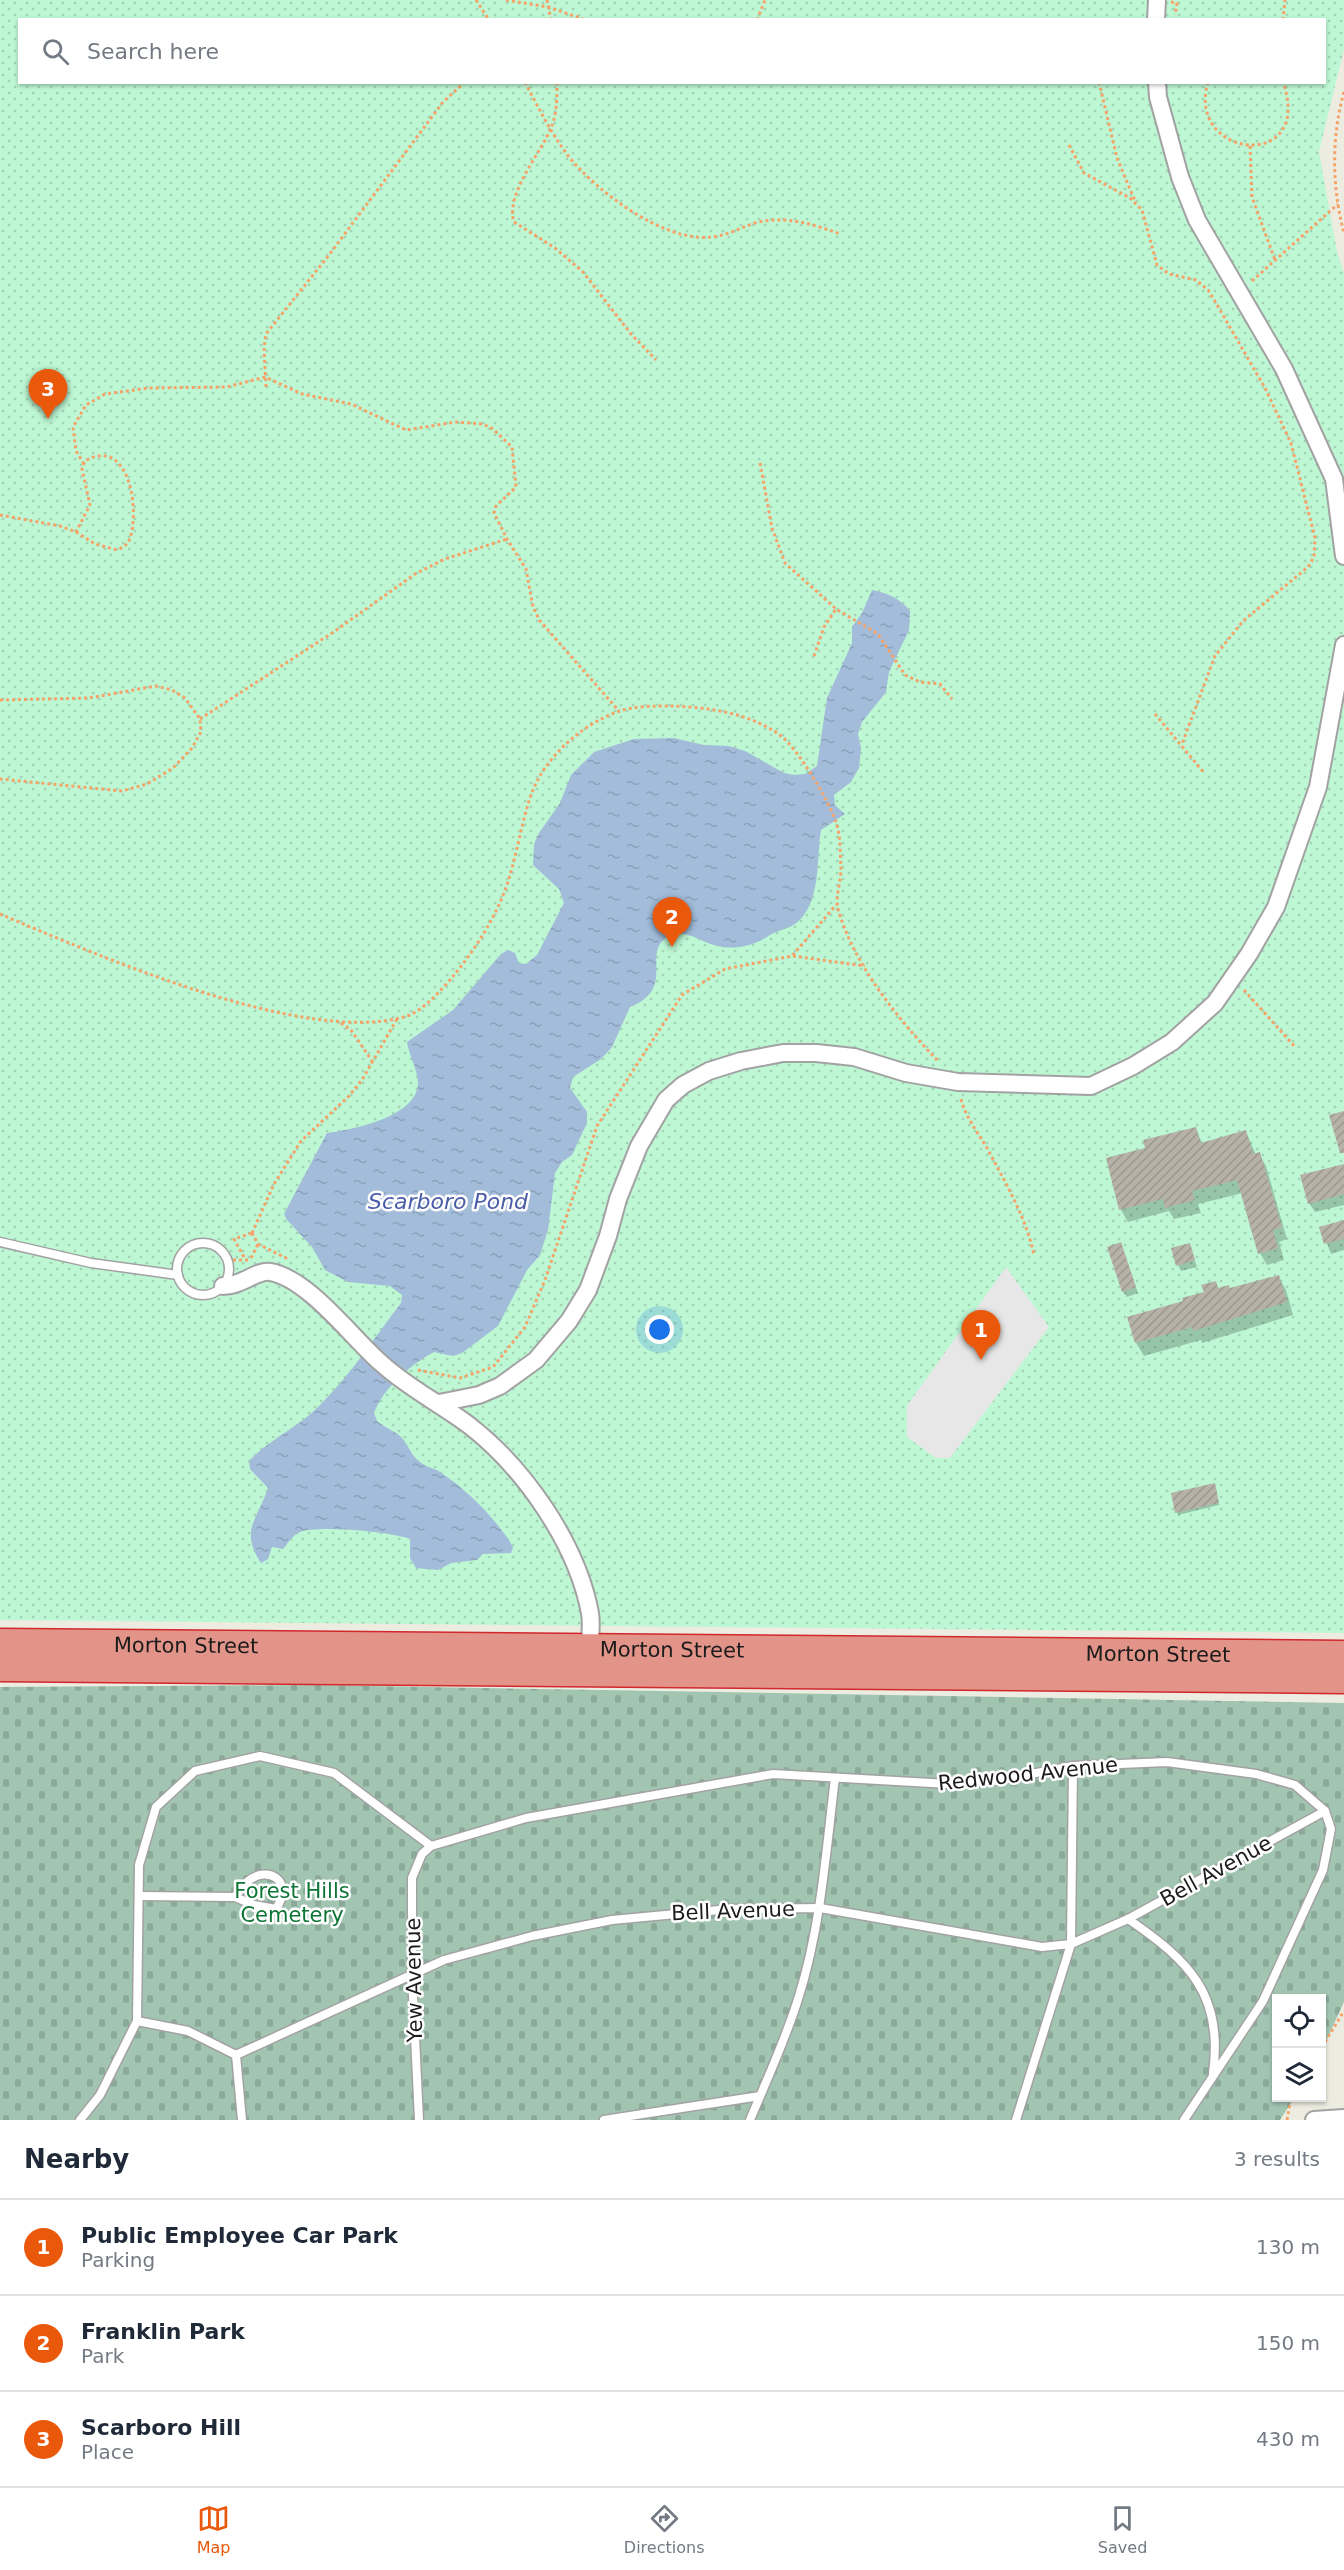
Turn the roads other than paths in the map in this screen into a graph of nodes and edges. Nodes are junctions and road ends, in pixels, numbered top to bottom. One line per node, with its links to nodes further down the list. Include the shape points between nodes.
1 (1157, 0): 2 (street)
2 (1155, 18)
3 (1157, 84): 4 (street, via 1192,209 1284,369 1334,479)
4 (1344, 556)
5 (1344, 645): 9 (street, via 1318,787 1276,907 1215,1003 1172,1042 1091,1086 958,1082 906,1073 854,1057 783,1053 709,1071 666,1100 639,1146 588,1290 569,1322 536,1360 500,1386 479,1395)
6 (0, 1242): 7 (lane, via 91,1263)
7 (178, 1275): 8 (lane, via 183,1286 196,1294 211,1294); 8 (lane, via 181,1256 194,1245 210,1244 227,1260 229,1270)
8 (223, 1286): 9 (street, via 237,1285 265,1272 281,1276 321,1304 408,1385)
9 (439, 1402): 11 (street, via 473,1428 531,1486 561,1536 585,1590 590,1616)
10 (0, 1644): 11 (highway, Morton Street)
11 (589, 1650): 12 (highway, Morton Street)
12 (1344, 1656)
13 (0, 1666): 14 (highway, Morton Street)
14 (1344, 1678)
15 (1073, 1766): 16 (lane, Redwood Avenue, via 994,1781 949,1784); 17 (lane, Redwood Avenue, via 1167,1762 1256,1774 1295,1785); 23 (lane)
16 (835, 1778): 18 (lane, Redwood Avenue, via 773,1774 727,1780 526,1818); 21 (lane)
17 (1325, 1811): 22 (lane, Bell Avenue); 27 (lane, via 1331,1829 1323,1870 1263,2001)
18 (431, 1846): 19 (lane, via 334,1773 260,1756 195,1771 156,1807 139,1865); 24 (lane, Yew Avenue, via 422,1854 412,1878)
19 (139, 1896): 20 (lane); 25 (lane)
20 (235, 1897): 20 (lane, via 276,1909 284,1893 283,1884 272,1876 259,1876 247,1881)
21 (820, 1908): 23 (lane, Bell Avenue, via 1042,1947); 24 (lane, Bell Avenue, via 729,1909 612,1920 444,1960); 28 (lane, via 800,1995)
22 (1128, 1919): 23 (lane, Bell Avenue); 27 (lane, via 1167,1946 1196,1976 1214,2020)
23 (1071, 1944): 35 (lane)
24 (412, 1975): 26 (lane, Bell Avenue); 32 (lane, Yew Avenue)
25 (137, 2021): 26 (lane, via 188,2031); 30 (lane, via 100,2095)
26 (237, 2055): 31 (lane)
27 (1212, 2076): 36 (lane)
28 (760, 2096): 33 (lane); 34 (lane)
29 (1344, 2118): 37 (street)
30 (80, 2120)
31 (242, 2120)
32 (419, 2120)
33 (604, 2120)
34 (750, 2120)
35 (1016, 2120)
36 (1184, 2120)
37 (1314, 2120)

